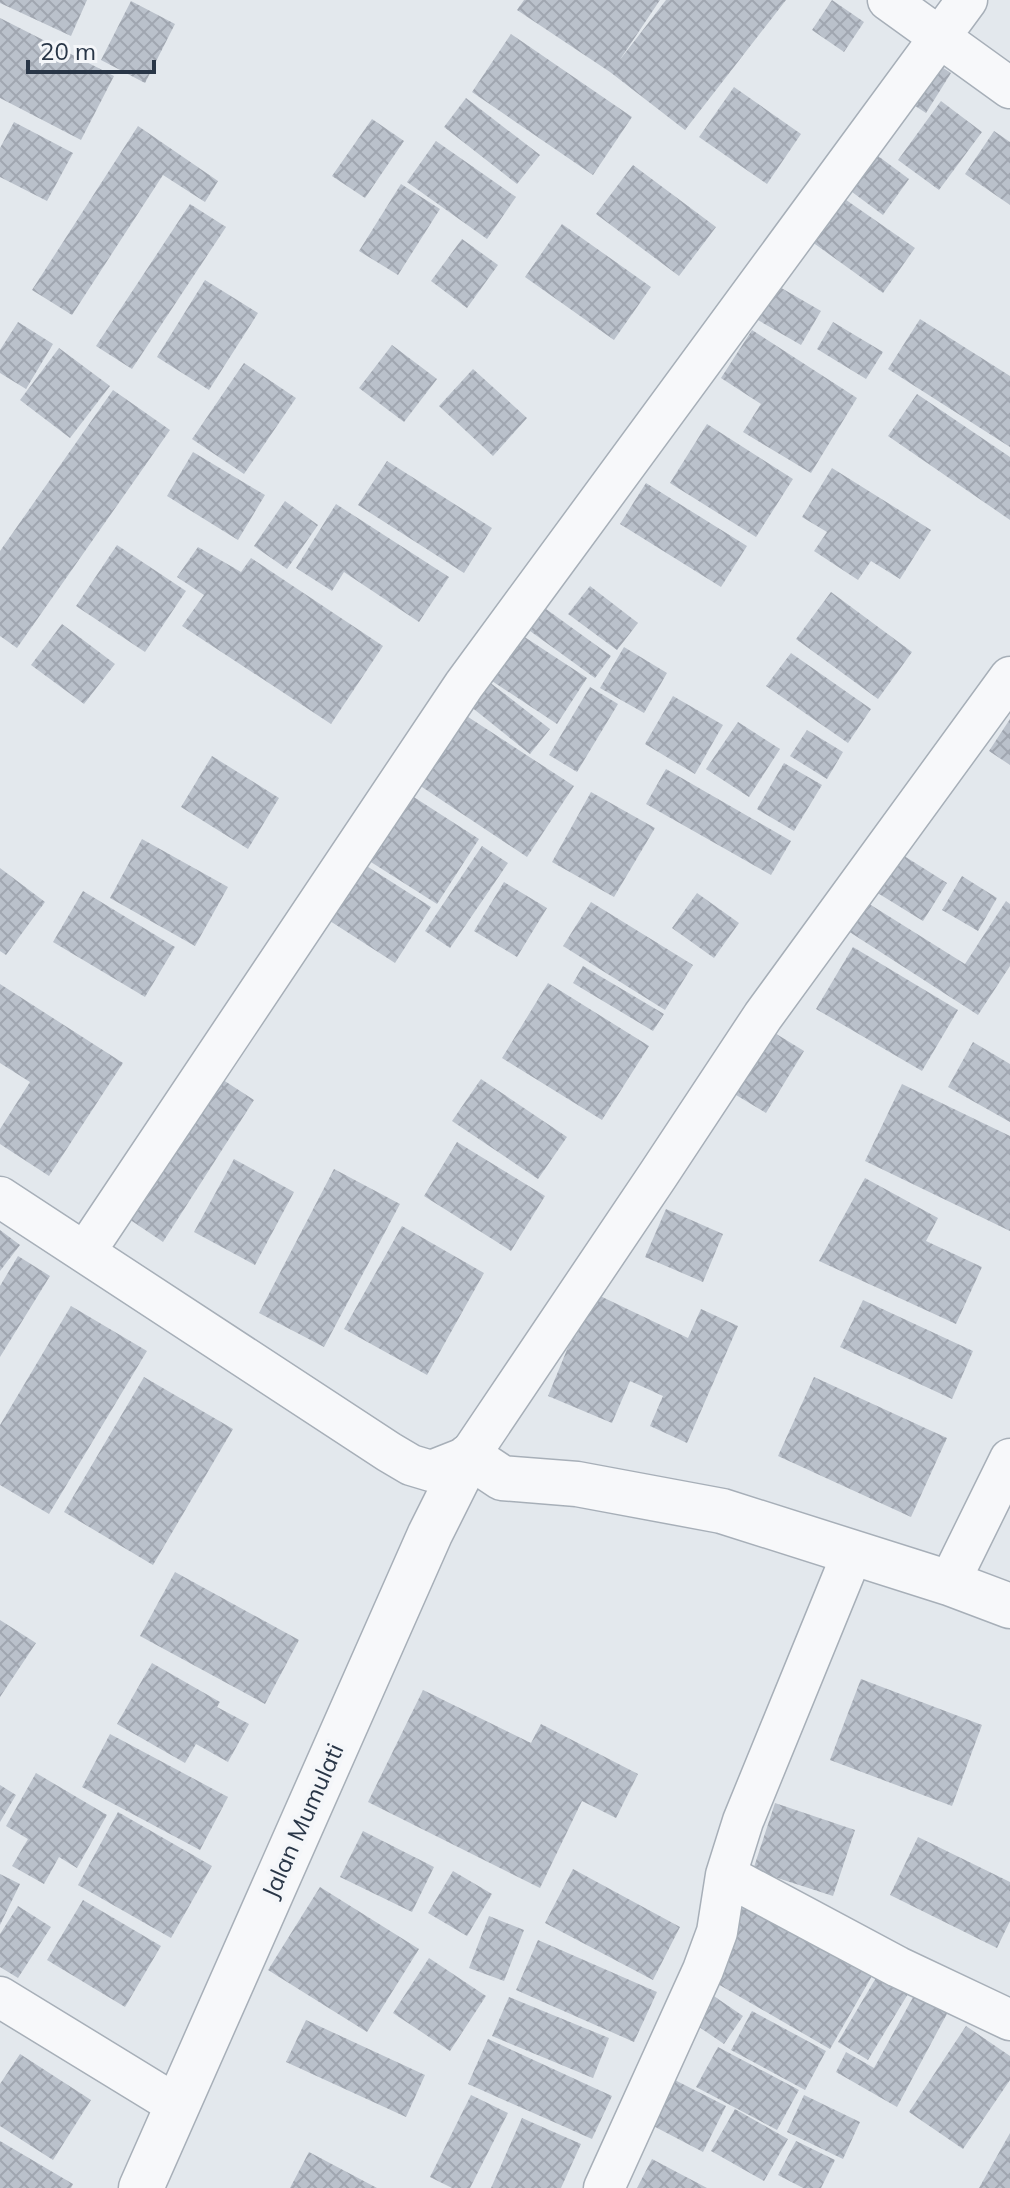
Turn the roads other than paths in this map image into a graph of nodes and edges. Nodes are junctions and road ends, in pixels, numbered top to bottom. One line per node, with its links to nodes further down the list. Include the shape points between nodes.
1 (888, 0): 3 (street)
2 (967, 0): 3 (street)
3 (940, 37): 4 (street); 7 (street, via 464,685)
4 (1010, 88)
5 (1010, 677): 8 (street, via 763,1016)
6 (0, 1197): 7 (street)
7 (85, 1252): 8 (street, via 411,1465 431,1471)
8 (469, 1456): 10 (street, via 502,1478 577,1484 722,1511); 16 (street, Jalan Mumulati)
9 (1010, 1459): 11 (street)
10 (853, 1552): 11 (street); 13 (street)
11 (949, 1583): 12 (street)
12 (1010, 1606)
13 (726, 1875): 15 (street); 18 (street, via 717,1932 703,1970)
14 (0, 1997): 16 (street)
15 (1010, 2020)
16 (178, 2106): 17 (street, Jalan Mumulati)
17 (141, 2188)
18 (604, 2188)

